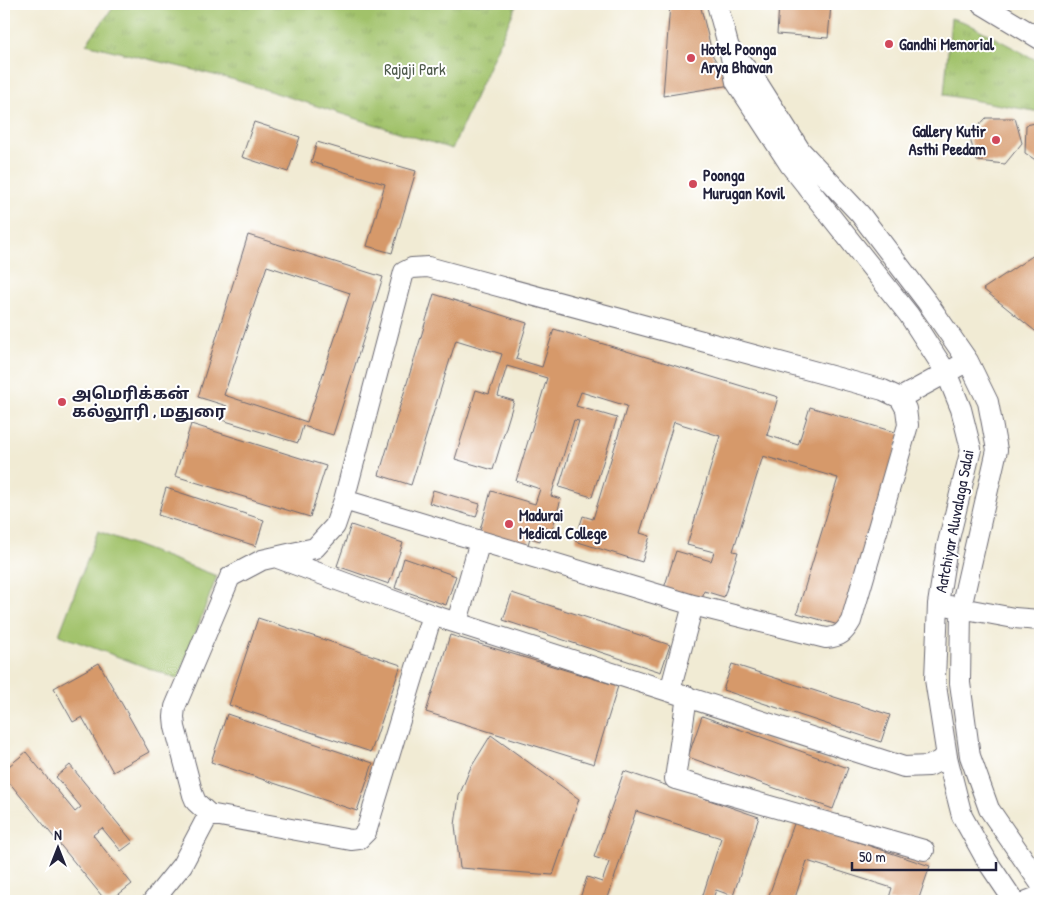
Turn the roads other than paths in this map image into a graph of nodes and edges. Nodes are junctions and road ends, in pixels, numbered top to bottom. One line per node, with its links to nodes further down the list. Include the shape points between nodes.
1 (717, 4): 4 (street, Aatchiyar Aluvalaga Salai)
2 (982, 4): 3 (street)
3 (1040, 39)
4 (729, 48): 5 (street, Aatchiyar Aluvalaga Salai, via 757,82 800,150 860,214); 6 (street, Aatchiyar Aluvalaga Salai, via 736,82 790,165 909,316)
5 (968, 361): 6 (street); 13 (street, Aatchiyar Aluvalaga Salai, via 988,402 997,450)
6 (946, 372): 7 (street); 11 (street, Aatchiyar Aluvalaga Salai, via 961,409 971,449 947,547)
7 (900, 398): 8 (street, via 883,390 428,267 412,268 404,272); 12 (street, via 906,409 908,425 851,621 844,633 826,638)
8 (344, 500): 9 (street); 10 (street, via 335,526 316,548)
9 (480, 541): 12 (street); 16 (street)
10 (276, 557): 14 (street); 19 (street, via 262,560 230,577 175,706 175,727 193,795)
11 (938, 604): 13 (street); 18 (street, Aatchiyar Aluvalaga Salai, via 935,679)
12 (692, 605): 17 (street)
13 (961, 608): 15 (street); 21 (street, Aatchiyar Aluvalaga Salai, via 960,683 970,756 989,809)
14 (432, 615): 16 (street); 19 (street, via 366,832 359,839)
15 (1040, 620)
16 (457, 622): 17 (street)
17 (678, 694): 18 (street, via 904,767 929,766); 20 (street, via 675,779)
18 (947, 757): 24 (street, Aatchiyar Aluvalaga Salai, via 962,816)
19 (209, 814): 23 (street, via 182,865)
20 (924, 850)
21 (1040, 883)
22 (1040, 896): 25 (street)
23 (152, 901)
24 (1014, 901)
25 (1027, 901)

